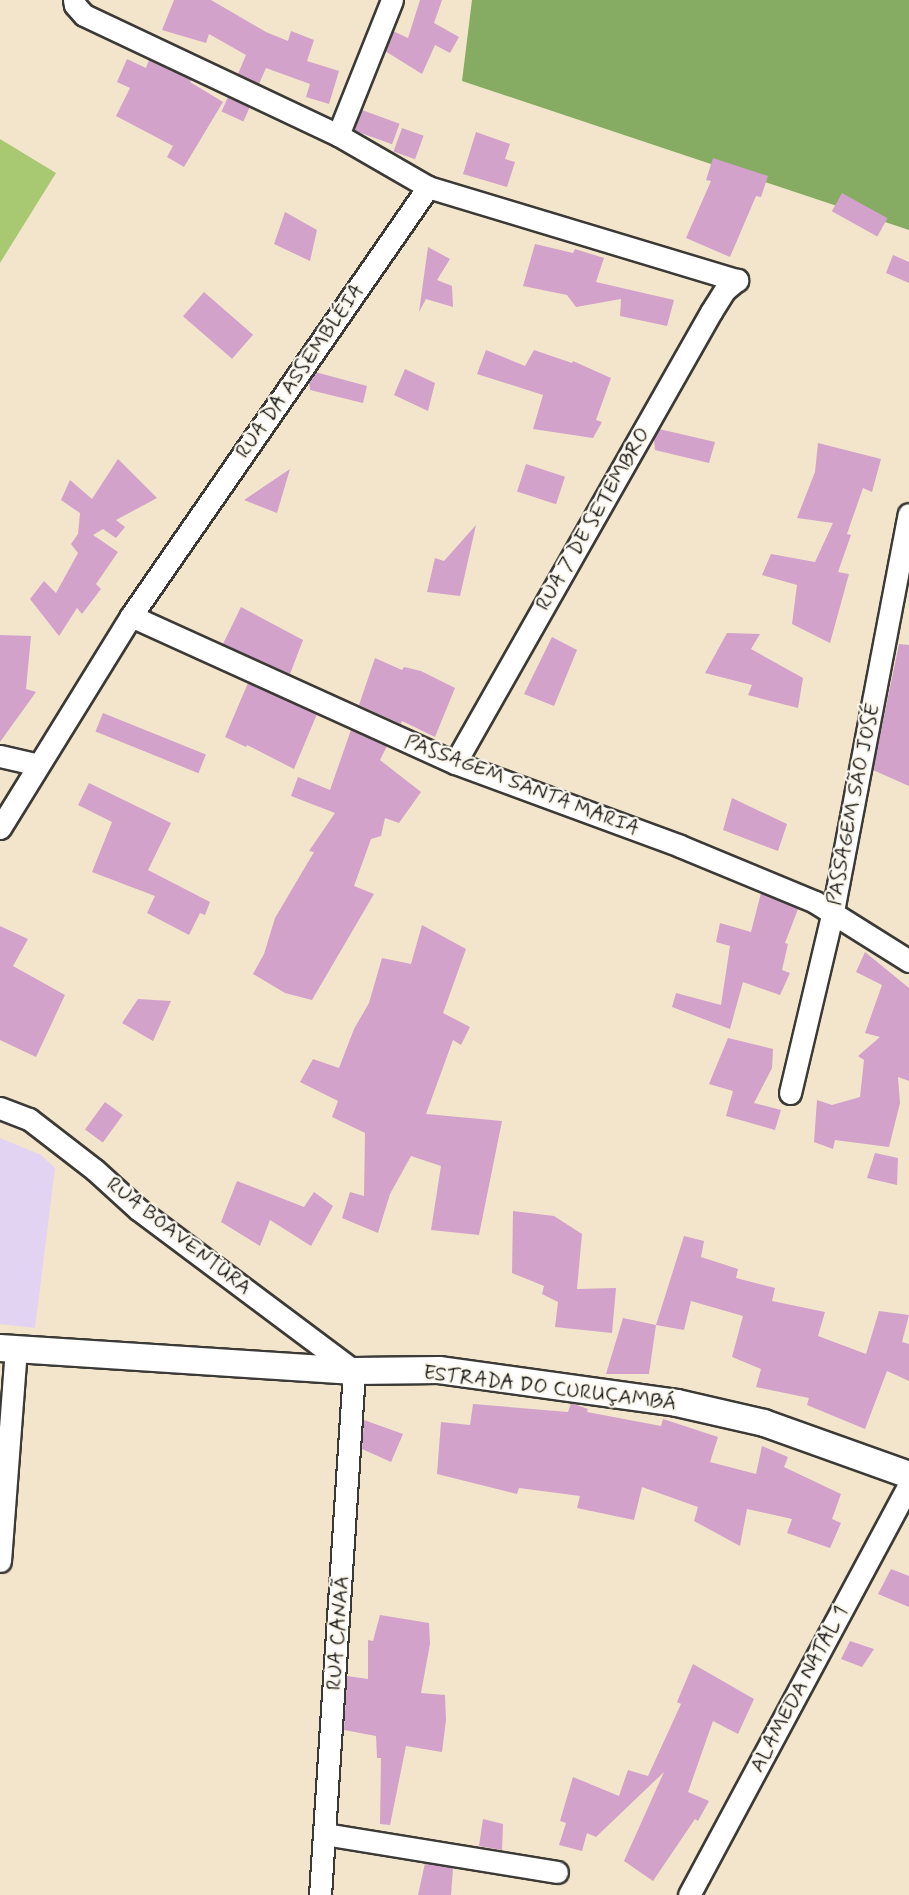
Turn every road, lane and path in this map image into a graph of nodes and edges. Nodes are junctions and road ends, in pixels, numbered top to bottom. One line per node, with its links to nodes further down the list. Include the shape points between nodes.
1 (74, 0): 3 (street, via 84,15)
2 (392, 0): 3 (street)
3 (338, 135): 4 (street)
4 (428, 187): 6 (street, RUA DA ASSEMBLÉIA); 8 (street, RUA 7 DE SETEMBRO, via 737,280 711,312)
5 (909, 514): 11 (street, PASSAGEM SÃO JOSÉ)
6 (131, 616): 8 (street, PASSAGEM SANTA MARIA); 9 (street, RUA DA ASSEMBLÉIA)
7 (0, 756): 9 (street)
8 (455, 763): 11 (street, PASSAGEM SANTA MARIA, via 680,846)
9 (38, 765): 10 (street, RUA DA ASSEMBLÉIA)
10 (0, 828)
11 (833, 911): 12 (street, PASSAGEM SANTA MARIA); 13 (street, PASSAGEM SÃO JOSÉ)
12 (909, 961)
13 (790, 1093)
14 (0, 1108): 16 (street, RUA BOAVENTURA, via 29,1119 139,1209)
15 (8, 1349): 16 (street, ESTRADA DO CURUÇAMBÁ); 19 (street)
16 (354, 1371): 17 (street, ESTRADA DO CURUÇAMBÁ, via 439,1371 677,1403 764,1423); 20 (street, RUA CANAÃ)
17 (909, 1475)
18 (909, 1484): 23 (street, ALAMEDA NATAL 1)
19 (0, 1561)
20 (325, 1834): 21 (street); 22 (street, RUA CANAÃ)
21 (557, 1872)
22 (320, 1895)
23 (689, 1895)

